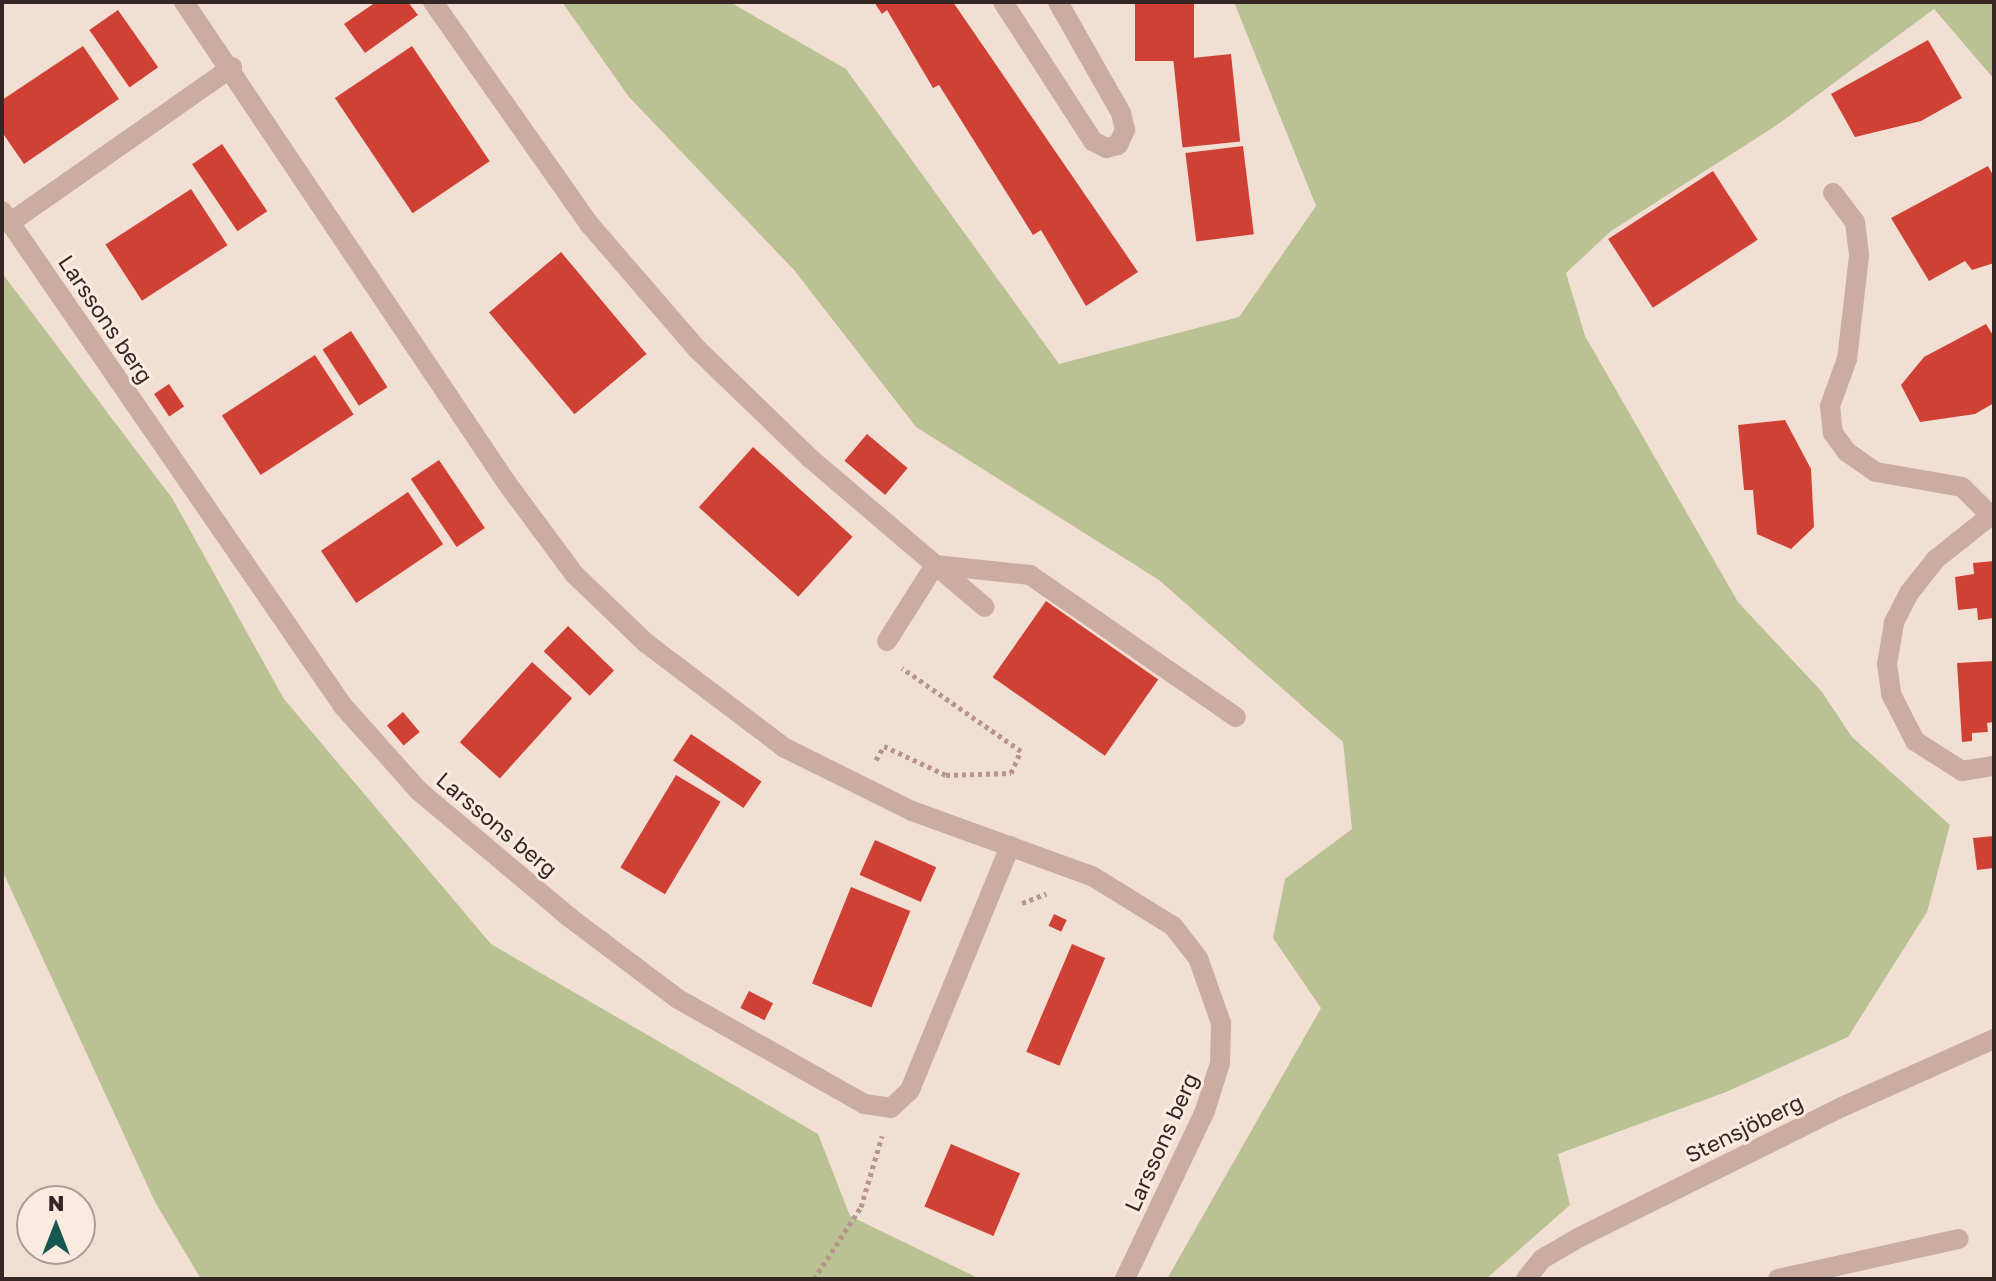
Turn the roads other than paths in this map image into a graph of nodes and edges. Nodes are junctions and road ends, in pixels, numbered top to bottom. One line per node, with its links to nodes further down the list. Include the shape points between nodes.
1 (184, 2): 5 (street, Larssons berg)
2 (433, 2): 9 (street, via 590,225 697,349 811,459)
3 (1003, 2): 4 (street, via 1093,141 1106,148 1118,145 1125,130 1121,113)
4 (1058, 2)
5 (232, 67): 7 (street, Larssons berg); 14 (street, Larssons berg, via 429,369 574,574 706,691 785,748 859,789)
6 (1833, 193): 8 (street, via 1855,222 1859,256 1847,359 1830,406 1833,433 1847,452 1876,472 1962,487)
7 (6, 216): 14 (street, Larssons berg, via 343,706 419,791 569,917 678,999 864,1104 891,1108 910,1090)
8 (1992, 514): 13 (street, via 1936,559 1909,593 1894,623 1887,664 1891,694 1915,741 1962,771)
9 (935, 565): 10 (street); 11 (street); 12 (street, via 1030,575)
10 (985, 607)
11 (887, 641)
12 (1236, 717)
13 (1994, 766)
14 (1010, 846): 17 (street, Larssons berg, via 1092,876 1173,926 1198,958 1221,1023 1220,1063 1205,1111)
15 (1994, 1039): 18 (street, Stensjöberg, via 1842,1107 1580,1237 1542,1259)
16 (1959, 1239): 19 (street)
17 (1125, 1279)
18 (1526, 1279)
19 (1778, 1279)

